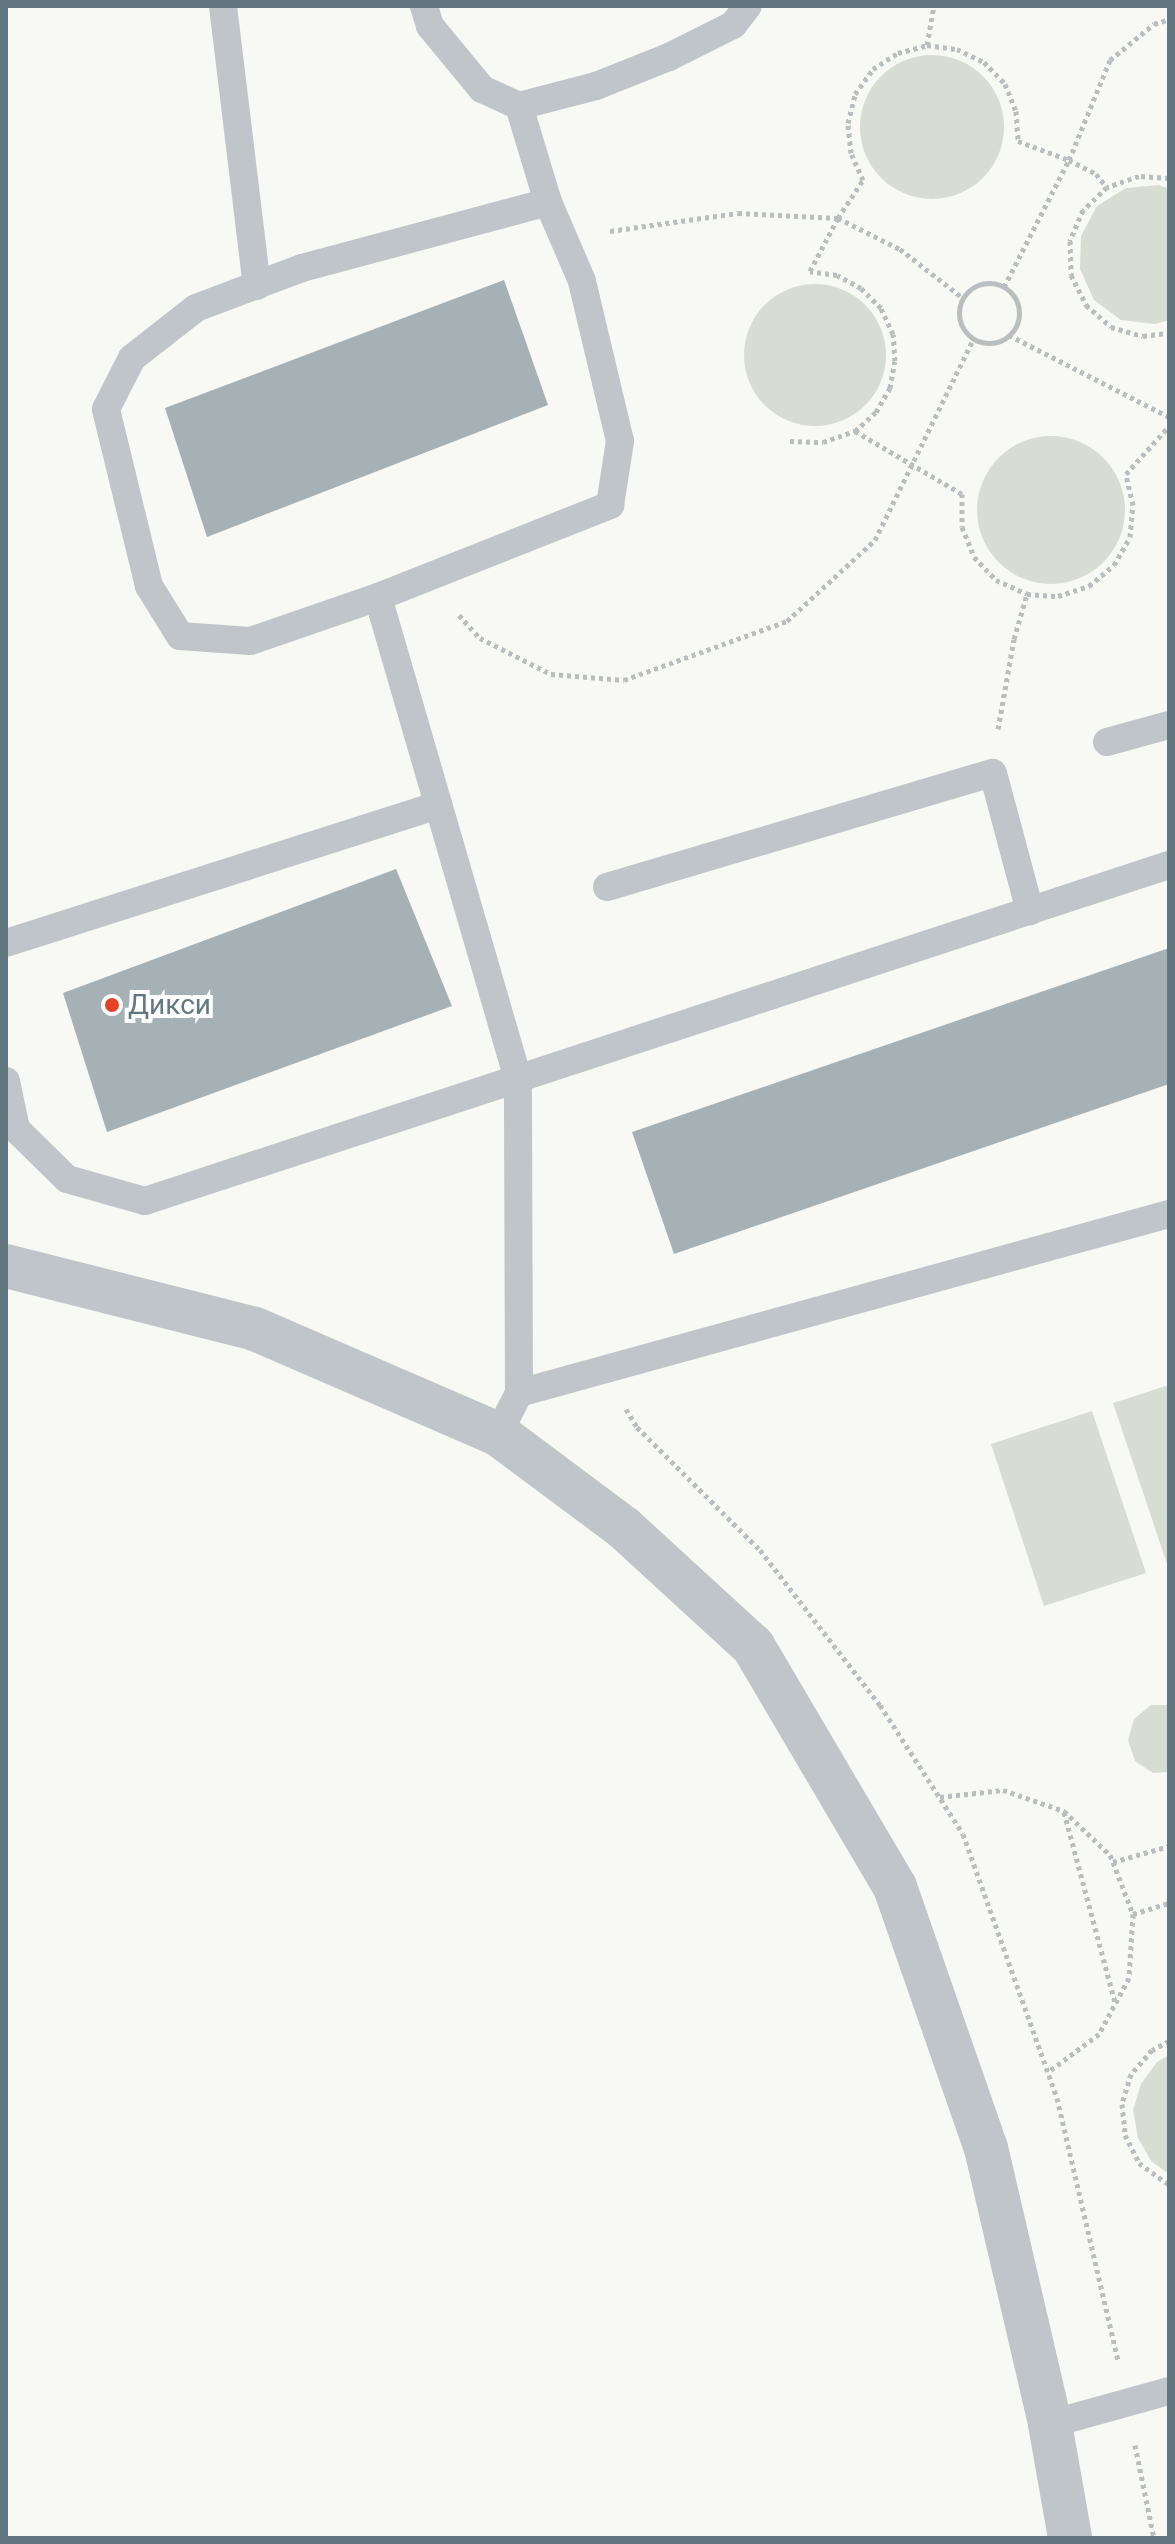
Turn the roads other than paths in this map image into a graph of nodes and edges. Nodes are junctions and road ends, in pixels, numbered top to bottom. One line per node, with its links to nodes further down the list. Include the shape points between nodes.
1 (223, 6): 6 (lane)
2 (424, 6): 4 (lane, via 430,26 482,89)
3 (748, 6): 4 (lane, via 733,25 669,57 596,86)
4 (519, 106): 5 (lane)
5 (548, 202): 6 (lane, via 302,268); 7 (lane, via 582,281 620,441 610,505)
6 (257, 286): 7 (lane, via 196,308 132,358 106,409 149,586 180,636 250,641)
7 (378, 597): 10 (lane)
8 (1169, 725): 9 (lane)
9 (1107, 742)
10 (439, 805): 14 (lane); 15 (lane)
11 (1169, 865): 13 (lane)
12 (607, 887): 13 (lane, via 993,773)
13 (1030, 911): 15 (lane)
14 (6, 943)
15 (518, 1079): 16 (lane, via 145,1201 67,1179 16,1129); 19 (lane)
16 (6, 1081)
17 (1169, 1214): 19 (lane)
18 (6, 1266): 20 (street, via 255,1329)
19 (519, 1393): 20 (lane)
20 (498, 1434): 22 (street, via 624,1528 753,1646 895,1887 986,2148)
21 (1169, 2391): 22 (lane)
22 (1050, 2424): 23 (street)
23 (1070, 2538)

